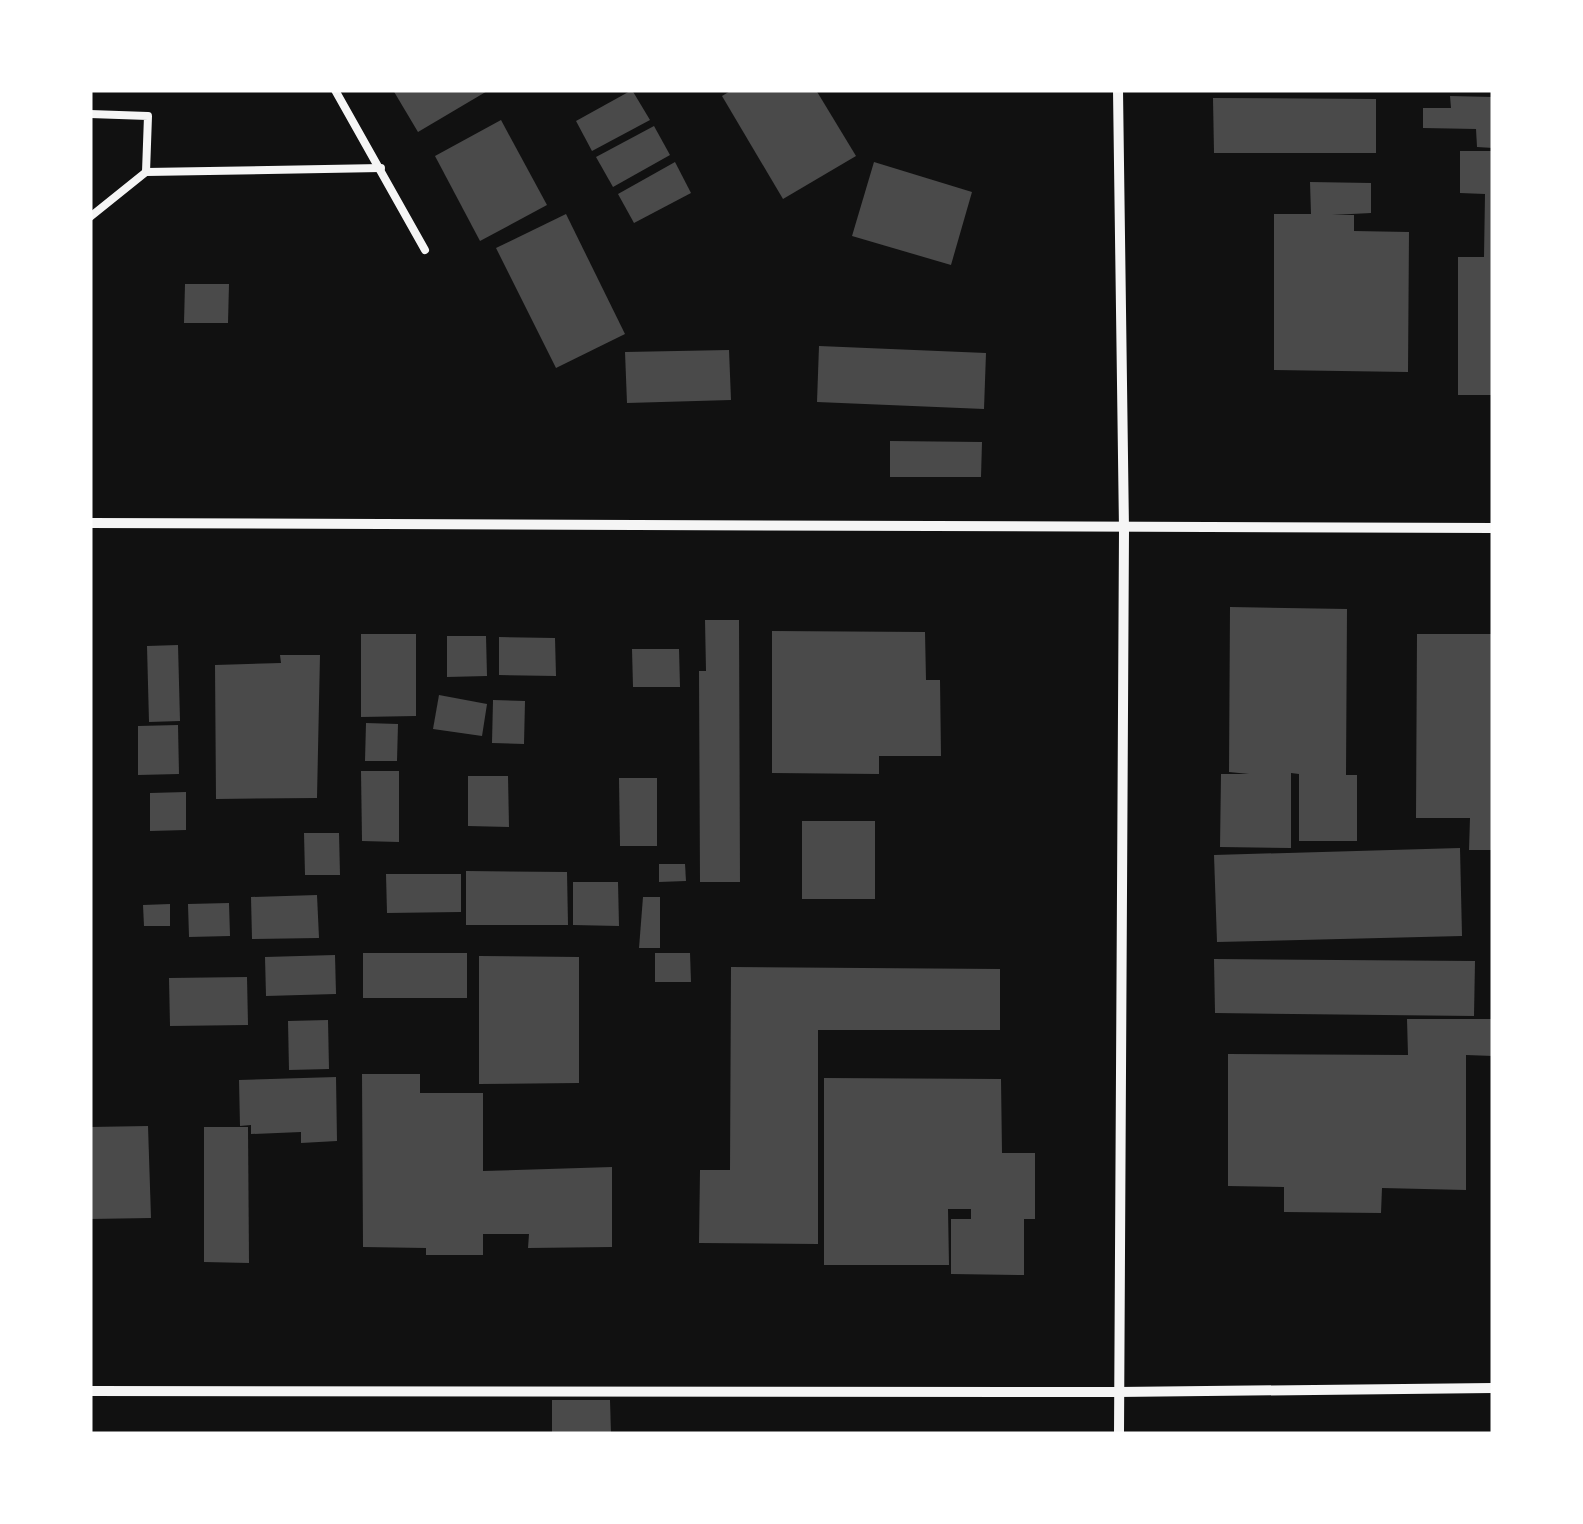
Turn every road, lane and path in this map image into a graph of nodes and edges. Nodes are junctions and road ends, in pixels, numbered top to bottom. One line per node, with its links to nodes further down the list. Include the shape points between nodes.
1 (336, 90): 4 (lane)
2 (1118, 90): 10 (street)
3 (90, 114): 5 (lane, via 148,116)
4 (380, 168): 5 (lane); 7 (lane)
5 (146, 172): 6 (lane)
6 (90, 217)
7 (425, 250)
8 (90, 523): 10 (street)
9 (1493, 528): 10 (street)
10 (1124, 530): 13 (street)
11 (1493, 1388): 13 (street)
12 (90, 1391): 13 (street)
13 (1118, 1392): 14 (street)
14 (1119, 1434)

